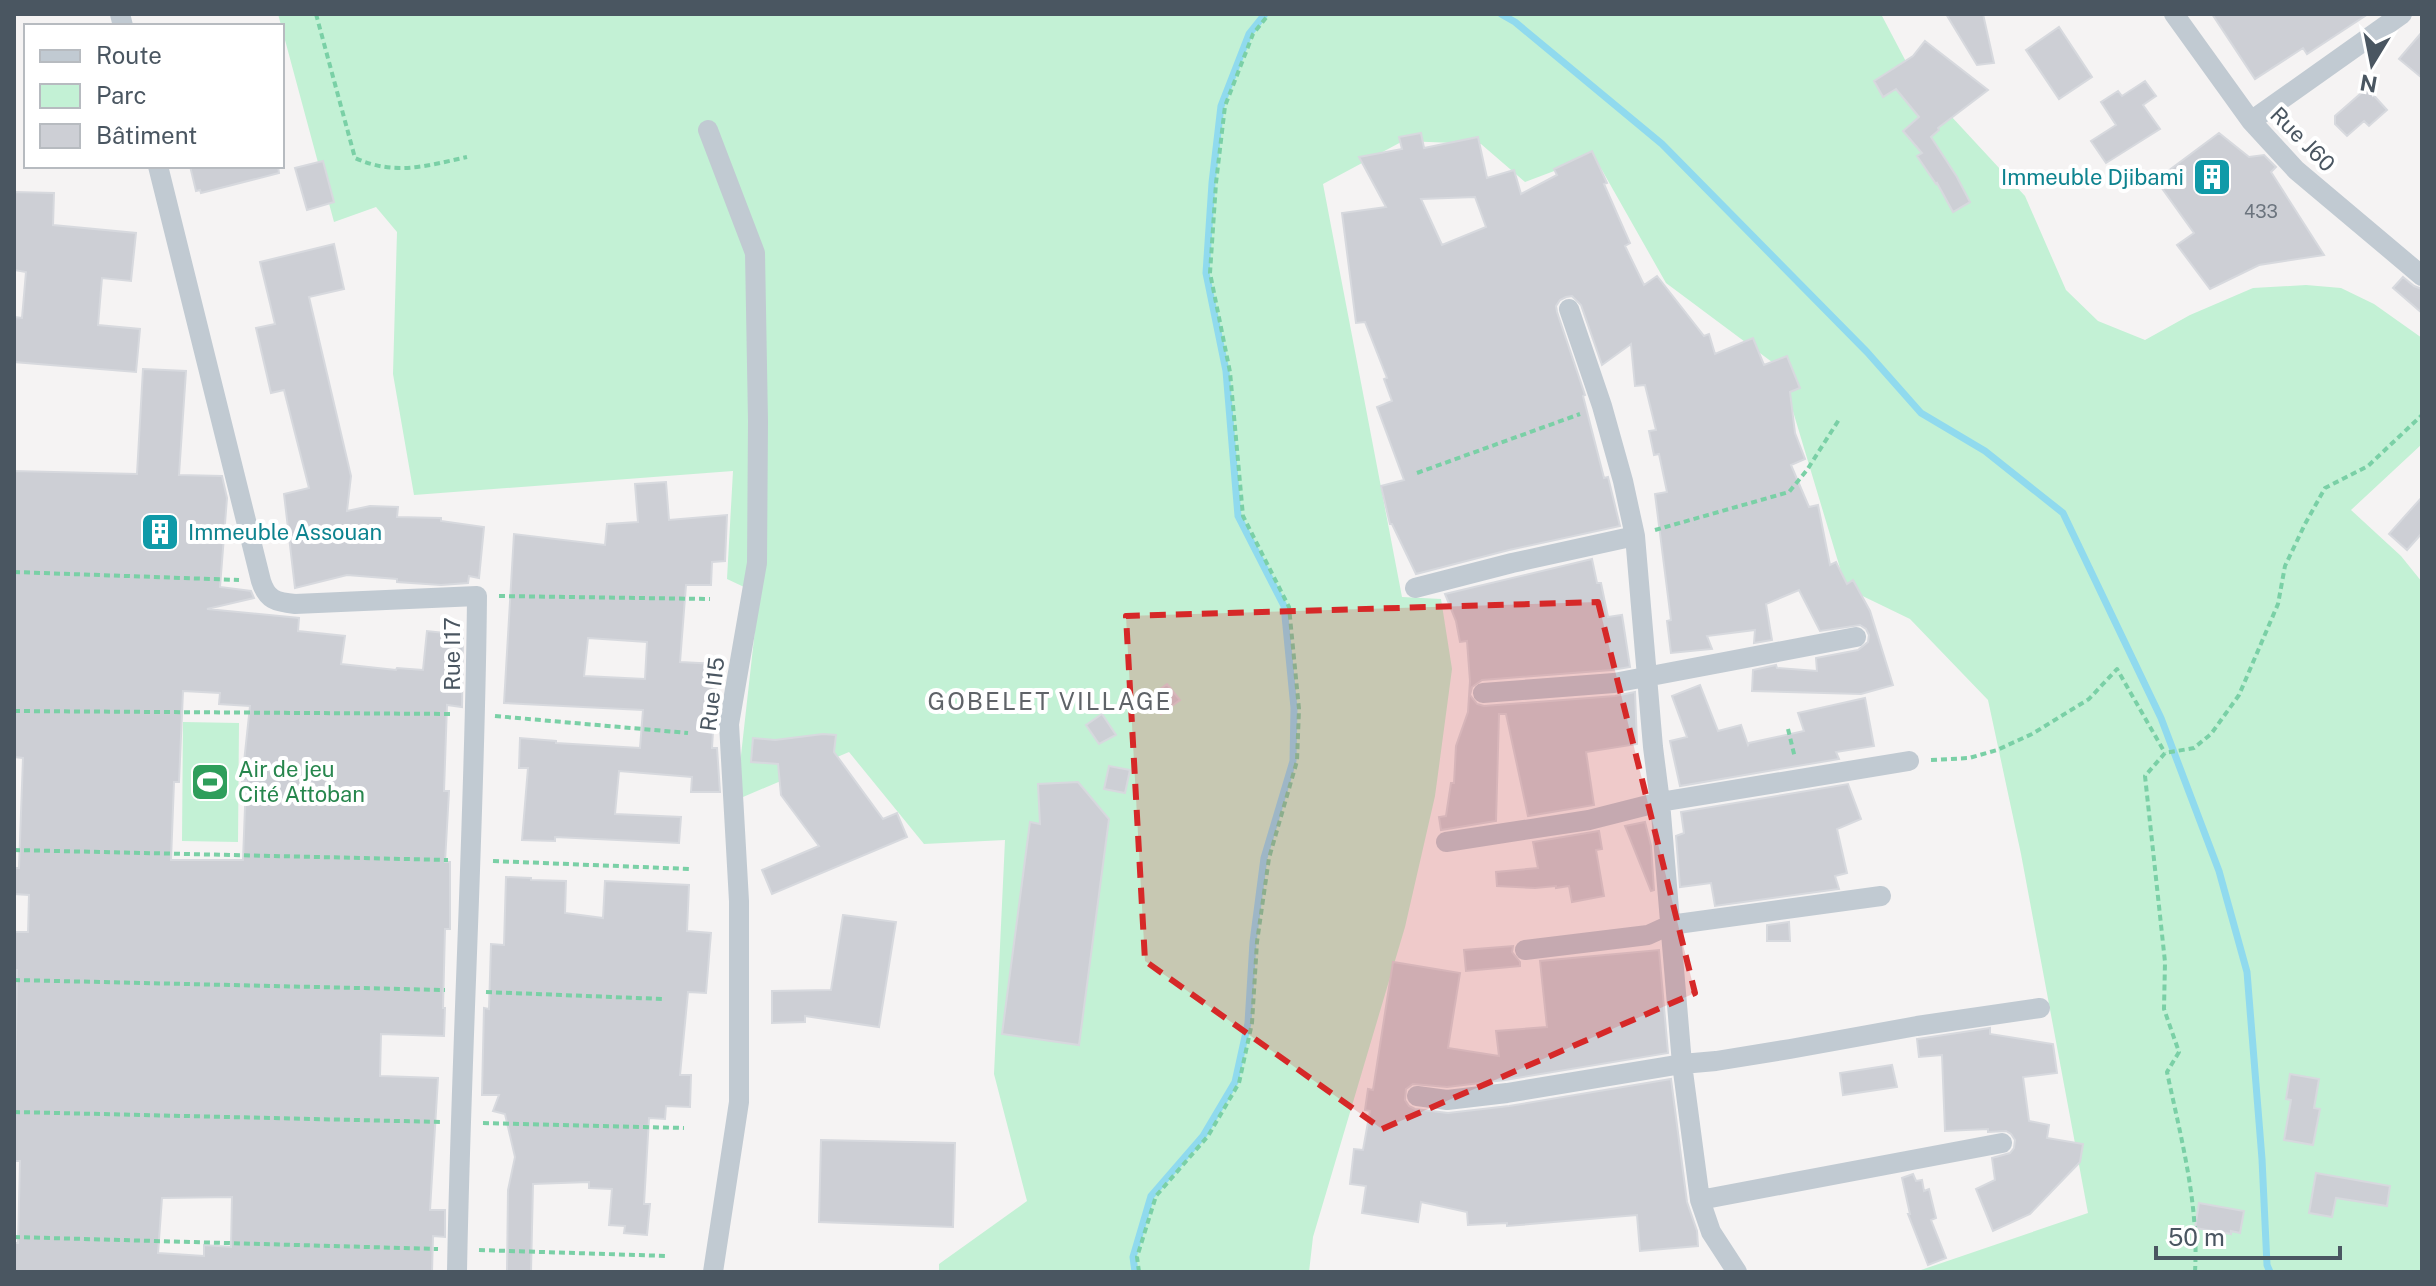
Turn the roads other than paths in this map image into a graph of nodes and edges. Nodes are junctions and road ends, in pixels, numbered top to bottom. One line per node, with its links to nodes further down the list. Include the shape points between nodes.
1 (2174, 14): 3 (street, Rue J60)
2 (2402, 14): 3 (street)
3 (2251, 121): 6 (street, Rue J60, via 2296,170)
4 (708, 130): 25 (street, Rue I15, via 755,253 758,421 757,563 729,724 739,901 739,1102)
5 (158, 168): 24 (street, Rue I17, via 268,597 295,604 477,596)
6 (2422, 276)
7 (1569, 309): 8 (street, via 1602,406)
8 (1635, 536): 9 (street); 11 (street)
9 (1415, 588)
10 (1856, 637): 11 (street)
11 (1647, 676): 12 (street); 14 (street)
12 (1483, 693)
13 (1909, 761): 14 (street)
14 (1660, 802): 15 (street, via 1589,820); 17 (street)
15 (1446, 842)
16 (1881, 896): 17 (street)
17 (1670, 925): 18 (street, via 1648,935); 20 (street)
18 (1525, 950)
19 (2040, 1008): 20 (street)
20 (1682, 1064): 21 (street, via 1507,1093 1447,1100); 23 (street)
21 (1417, 1096)
22 (2002, 1143): 23 (street)
23 (1700, 1200): 26 (street, via 1711,1232)
24 (457, 1272)
25 (713, 1272)
26 (1737, 1272)

